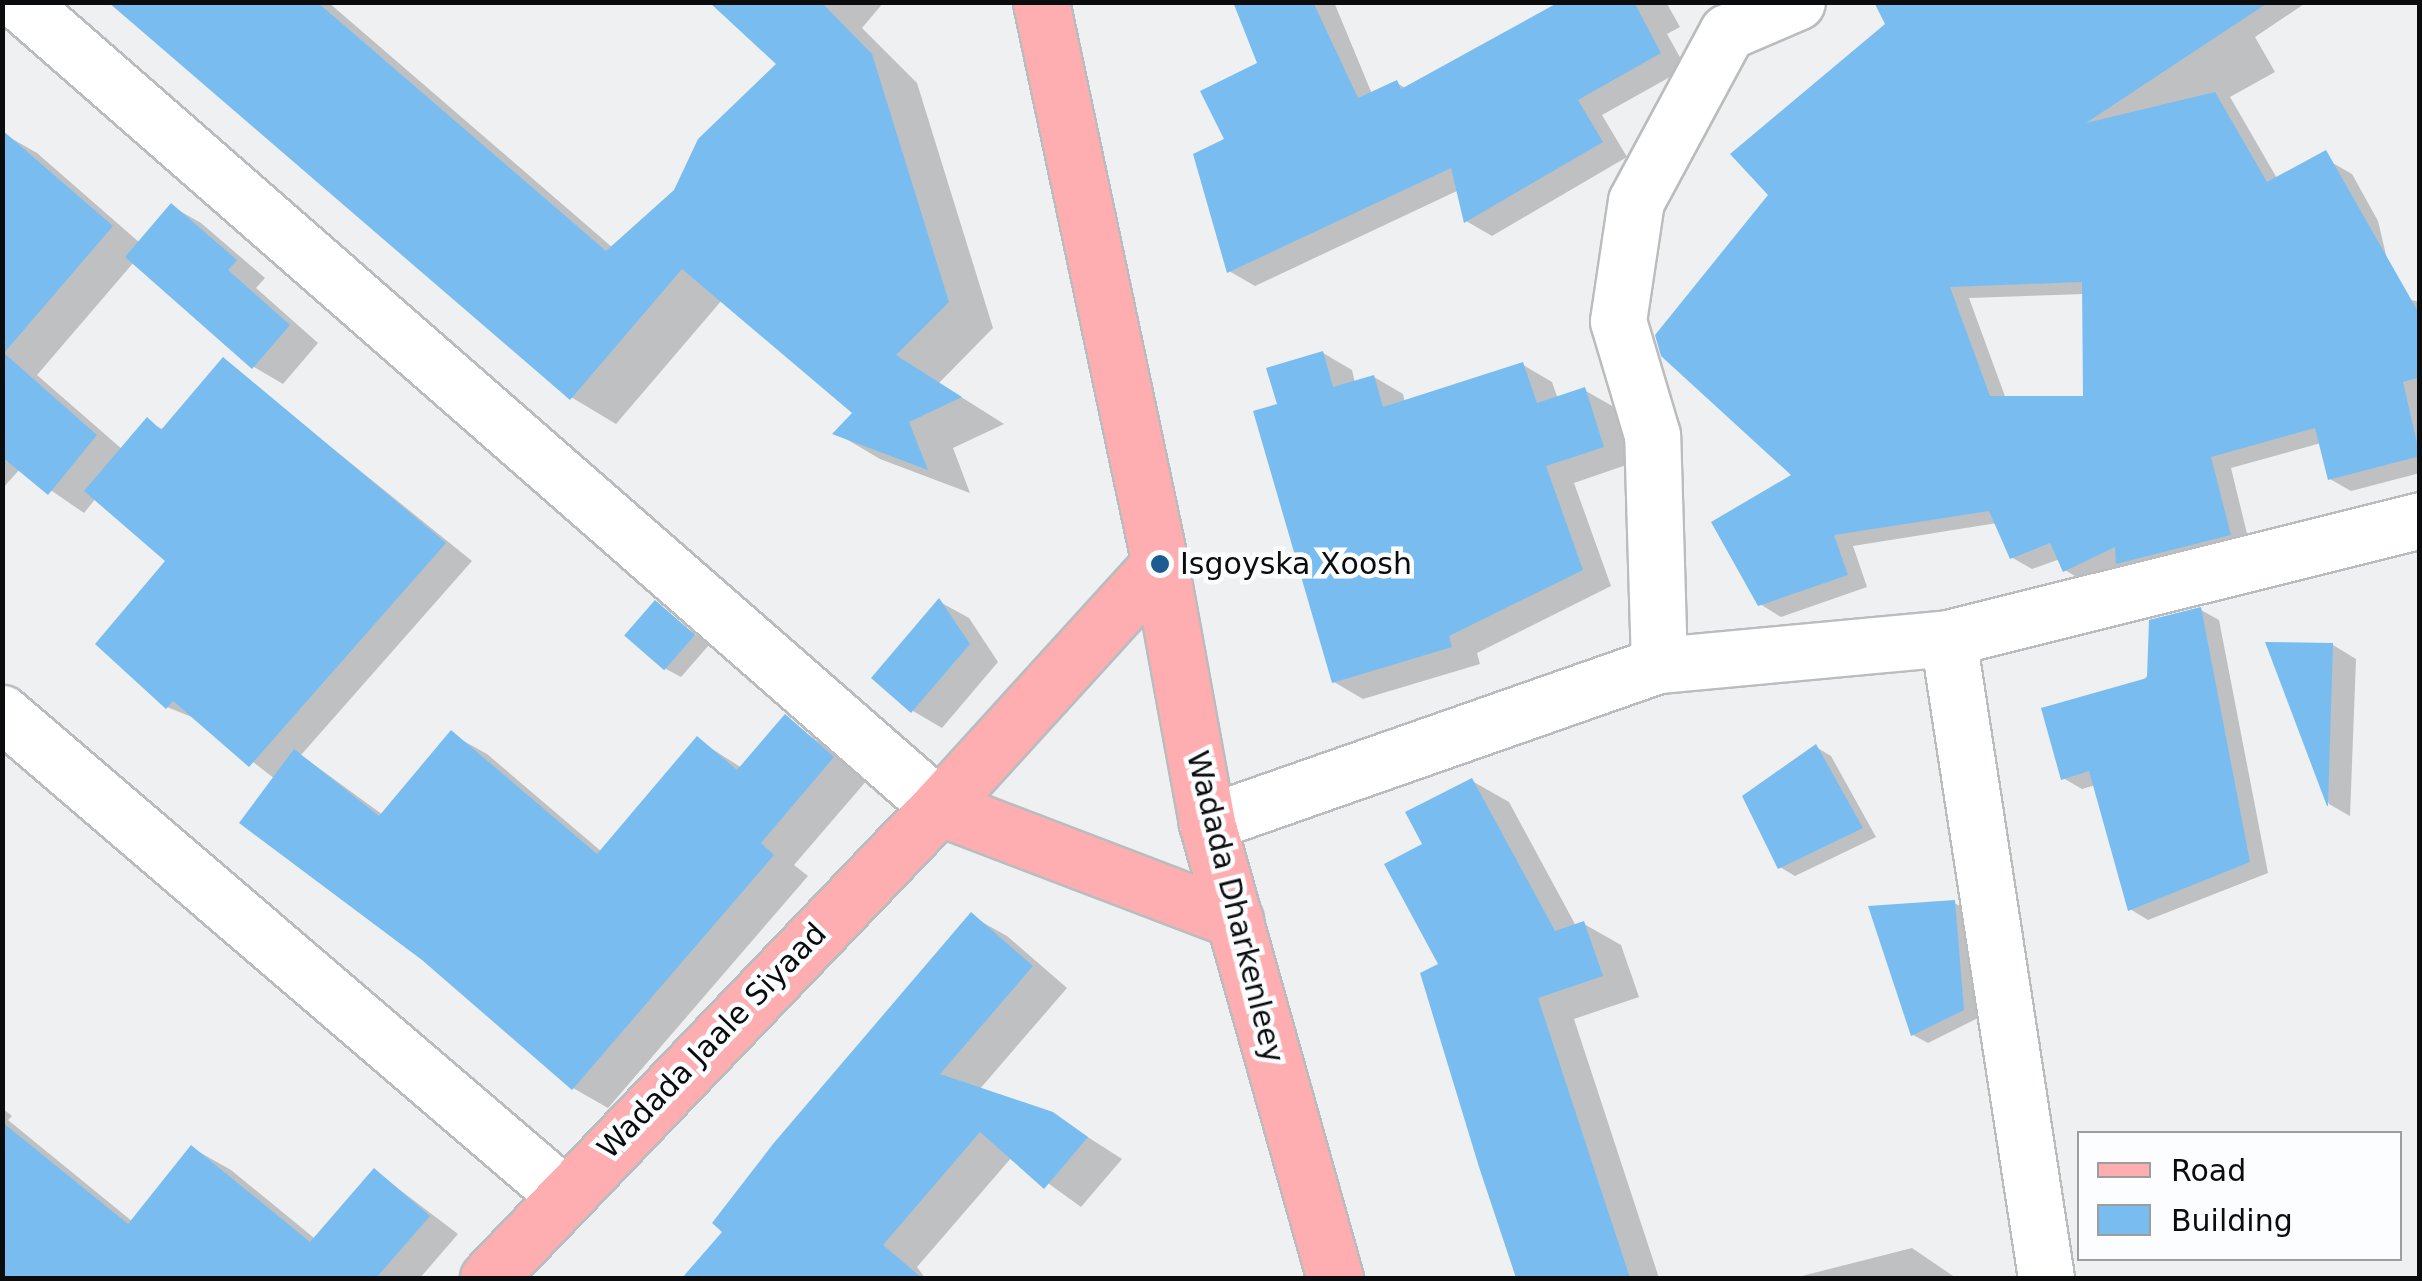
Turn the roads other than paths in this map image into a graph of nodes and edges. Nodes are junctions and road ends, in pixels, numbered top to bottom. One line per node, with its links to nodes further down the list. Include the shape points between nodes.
1 (19, 2): 9 (street)
2 (1041, 2): 5 (main road, Wadada Dharkenleey)
3 (1798, 2): 7 (street, via 1727,32 1636,200 1618,321 1652,435)
4 (2420, 520): 6 (street)
5 (1160, 564): 9 (main road, Wadada Jaale Siyaad); 10 (main road, Wadada Dharkenleey)
6 (1948, 638): 7 (street); 15 (street)
7 (1658, 665): 10 (street)
8 (2, 713): 12 (street)
9 (939, 807): 11 (main road); 12 (main road, Wadada Jaale Siyaad)
10 (1208, 822): 11 (main road, Wadada Dharkenleey)
11 (1235, 920): 14 (main road, Wadada Dharkenleey)
12 (563, 1194): 13 (main road, Wadada Jaale Siyaad)
13 (488, 1278)
14 (1335, 1278)
15 (2046, 1278)

